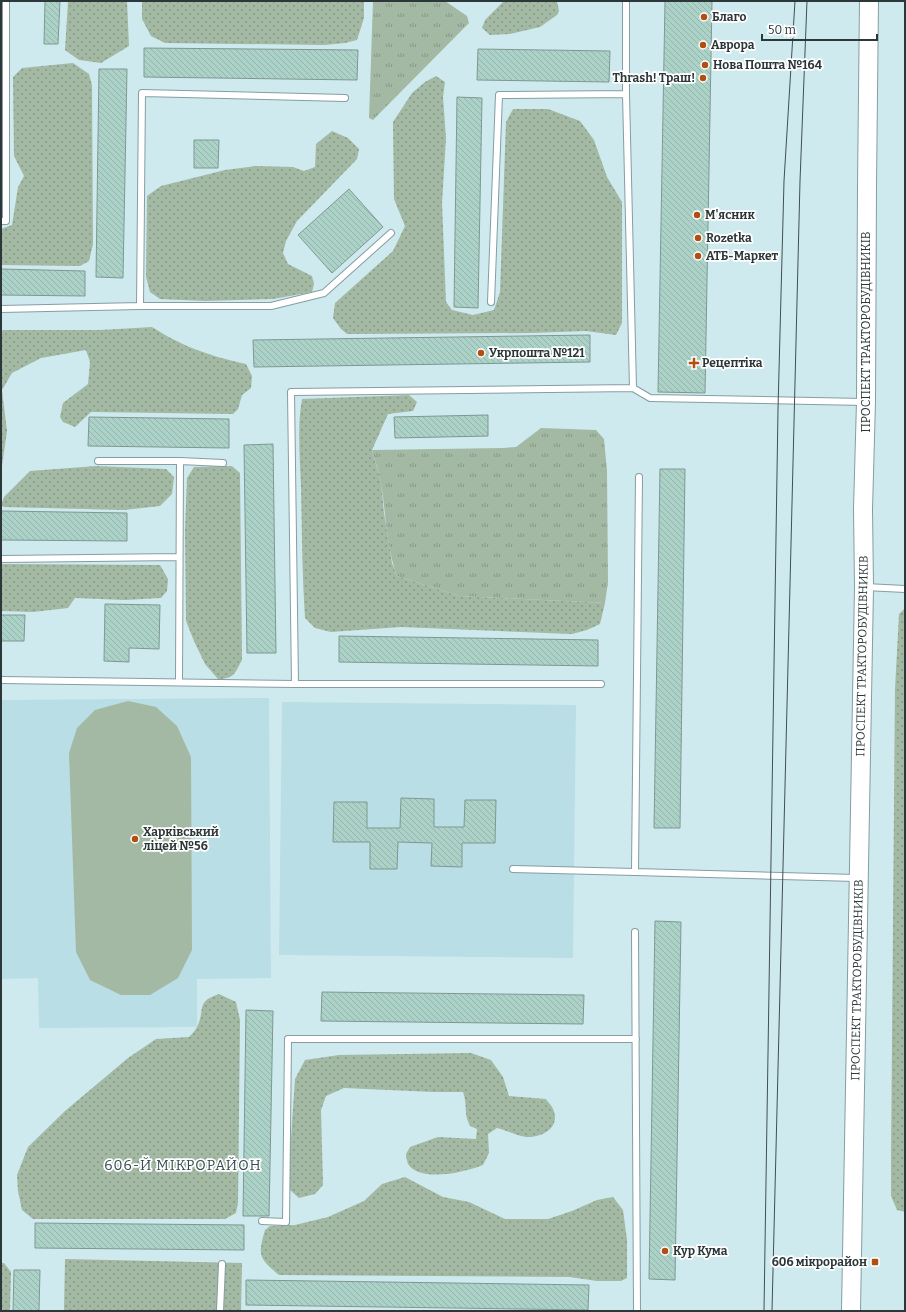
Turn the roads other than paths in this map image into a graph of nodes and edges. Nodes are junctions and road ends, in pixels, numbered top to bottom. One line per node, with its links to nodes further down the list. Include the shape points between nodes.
1 (6, 1): 6 (lane, via 6,222)
2 (626, 1): 4 (lane)
3 (870, 1): 12 (main road, ПРОСПЕКТ ТРАКТОРОБУДІВНИКІВ)
4 (626, 94): 8 (lane, via 499,95); 11 (lane)
5 (345, 98): 9 (lane, via 142,94)
6 (1, 221)
7 (392, 233): 9 (lane, via 324,293 271,306)
8 (492, 302)
9 (140, 306): 10 (lane)
10 (1, 309)
11 (633, 388): 12 (lane, via 650,398); 23 (lane, via 291,392)
12 (866, 402): 19 (main road, ПРОСПЕКТ ТРАКТОРОБУДІВНИКІВ)
13 (98, 461): 14 (lane)
14 (180, 461): 15 (lane); 17 (lane)
15 (222, 463)
16 (640, 477): 26 (lane)
17 (179, 557): 18 (lane); 22 (lane)
18 (1, 559)
19 (864, 587): 20 (lane); 27 (main road, ПРОСПЕКТ ТРАКТОРОБУДІВНИКІВ)
20 (905, 589)
21 (1, 680): 22 (lane)
22 (179, 682): 23 (lane)
23 (295, 684): 24 (lane)
24 (601, 684)
25 (513, 869): 26 (lane)
26 (635, 872): 27 (lane)
27 (858, 878): 34 (main road, ПРОСПЕКТ ТРАКТОРОБУДІВНИКІВ)
28 (635, 932): 29 (lane)
29 (636, 1040): 30 (lane, via 288,1039 286,1222); 33 (lane)
30 (262, 1221)
31 (222, 1264): 32 (lane)
32 (220, 1311)
33 (637, 1311)
34 (851, 1311)

